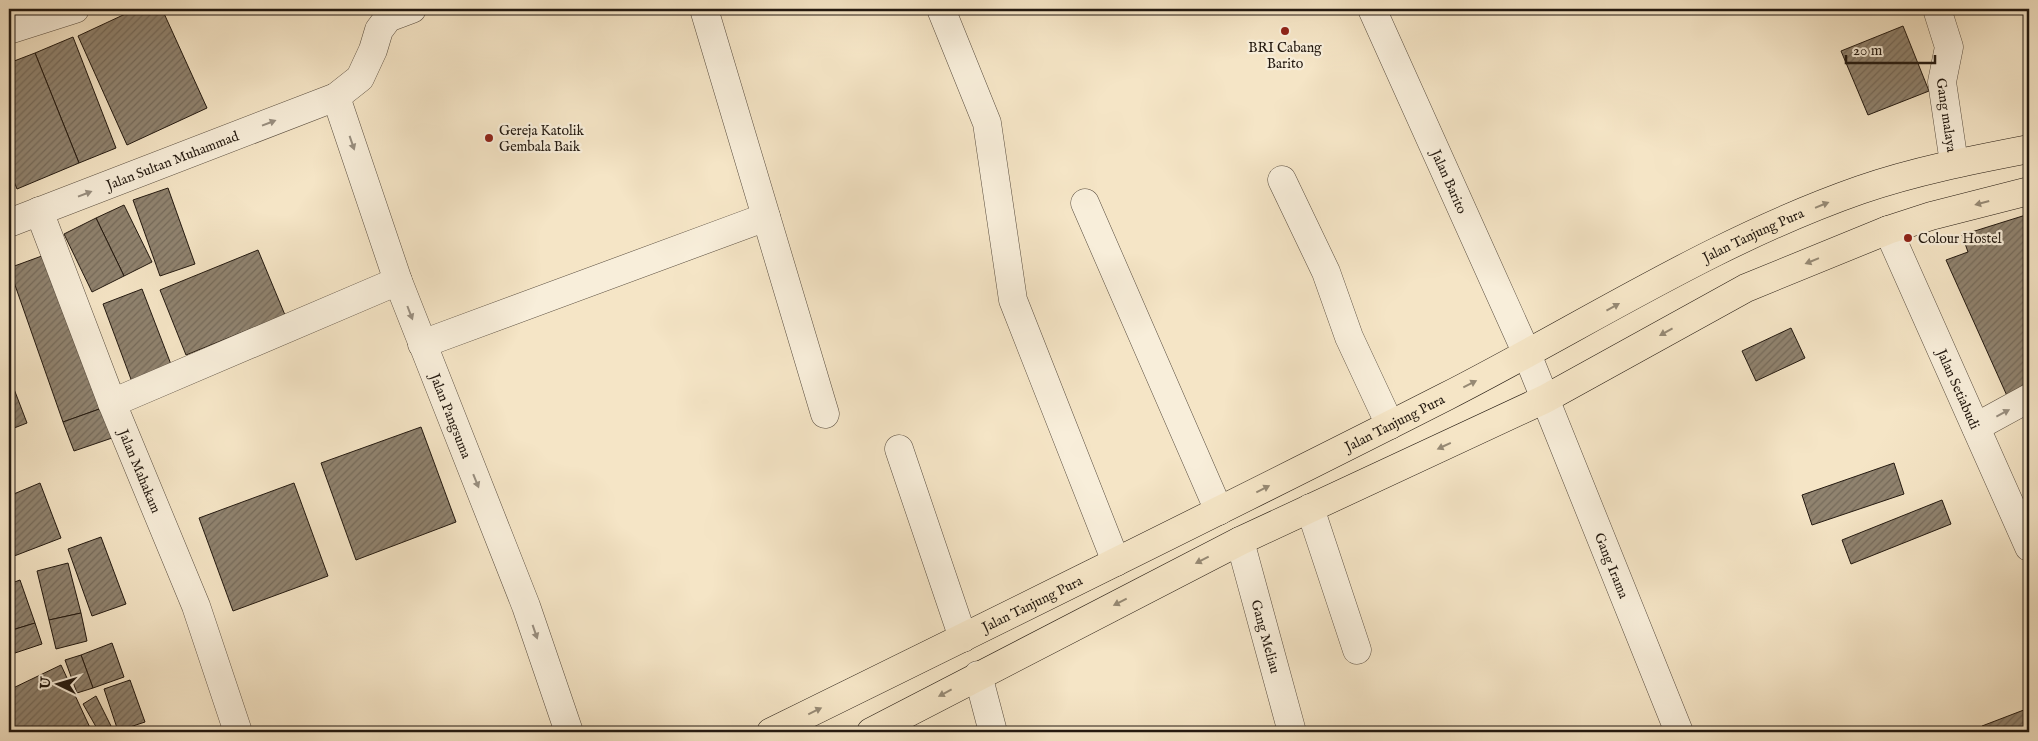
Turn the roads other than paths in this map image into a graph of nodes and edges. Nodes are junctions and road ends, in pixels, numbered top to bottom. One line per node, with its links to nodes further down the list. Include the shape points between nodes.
1 (75, 9): 8 (street)
2 (412, 9): 7 (street)
3 (704, 9): 16 (street)
4 (941, 9): 34 (street, via 987,123 1013,300)
5 (1372, 9): 21 (street, Jalan Barito)
6 (1937, 9): 11 (street, Gang malaya, via 1949,47 1942,82)
7 (376, 19): 9 (street, Jalan Sultan Muhammad, via 373,50 360,78)
8 (9, 30)
9 (336, 97): 15 (street, Jalan Sultan Muhammad, one-way to 9); 19 (street, Jalan Pangsuma, one-way to 19)
10 (2029, 149): 11 (highway, Jalan Tanjung Pura)
11 (1954, 163): 21 (highway, Jalan Tanjung Pura, one-way to 11, via 1710,253 1860,190)
12 (1282, 180): 26 (street, via 1326,272 1349,337)
13 (2029, 191): 18 (highway, one-way to 18)
14 (1085, 203): 30 (street)
15 (39, 211): 17 (street, Jalan Sultan Muhammad); 24 (street, Jalan Mahakam)
16 (766, 217): 20 (street); 25 (street)
17 (9, 223)
18 (1888, 230): 23 (highway, one-way to 23, via 1746,288); 27 (street, Jalan Setiabudi)
19 (398, 281): 20 (street, Jalan Pangsuma, one-way to 20); 24 (street)
20 (422, 344): 40 (street, Jalan Pangsuma, one-way to 40, via 526,606)
21 (1527, 354): 23 (street, Jalan Barito); 26 (highway, Jalan Tanjung Pura, one-way to 21)
22 (2029, 398): 27 (street, one-way to 22)
23 (1545, 400): 29 (highway, one-way to 29); 45 (street, Gang Irama)
24 (112, 403): 39 (street, Jalan Mahakam, via 196,606)
25 (825, 414)
26 (1390, 424): 30 (highway, Jalan Tanjung Pura, one-way to 26)
27 (1976, 427): 33 (street, Jalan Setiabudi)
28 (899, 449): 36 (street)
29 (1310, 508): 31 (highway); 37 (street)
30 (1219, 511): 32 (highway, Jalan Tanjung Pura)
31 (1240, 541): 35 (highway, one-way to 35); 44 (street, Gang Meliau)
32 (1147, 547): 34 (highway, Jalan Tanjung Pura); 35 (highway)
33 (2029, 547)
34 (1116, 562): 36 (highway, Jalan Tanjung Pura)
35 (1164, 580): 38 (highway, one-way to 38)
36 (963, 638): 41 (highway, Jalan Tanjung Pura, one-way to 36)
37 (1357, 650)
38 (978, 675): 42 (highway, one-way to 42); 43 (street)
39 (238, 732)
40 (569, 732)
41 (772, 732)
42 (871, 732)
43 (993, 732)
44 (1292, 732)
45 (1679, 732)

